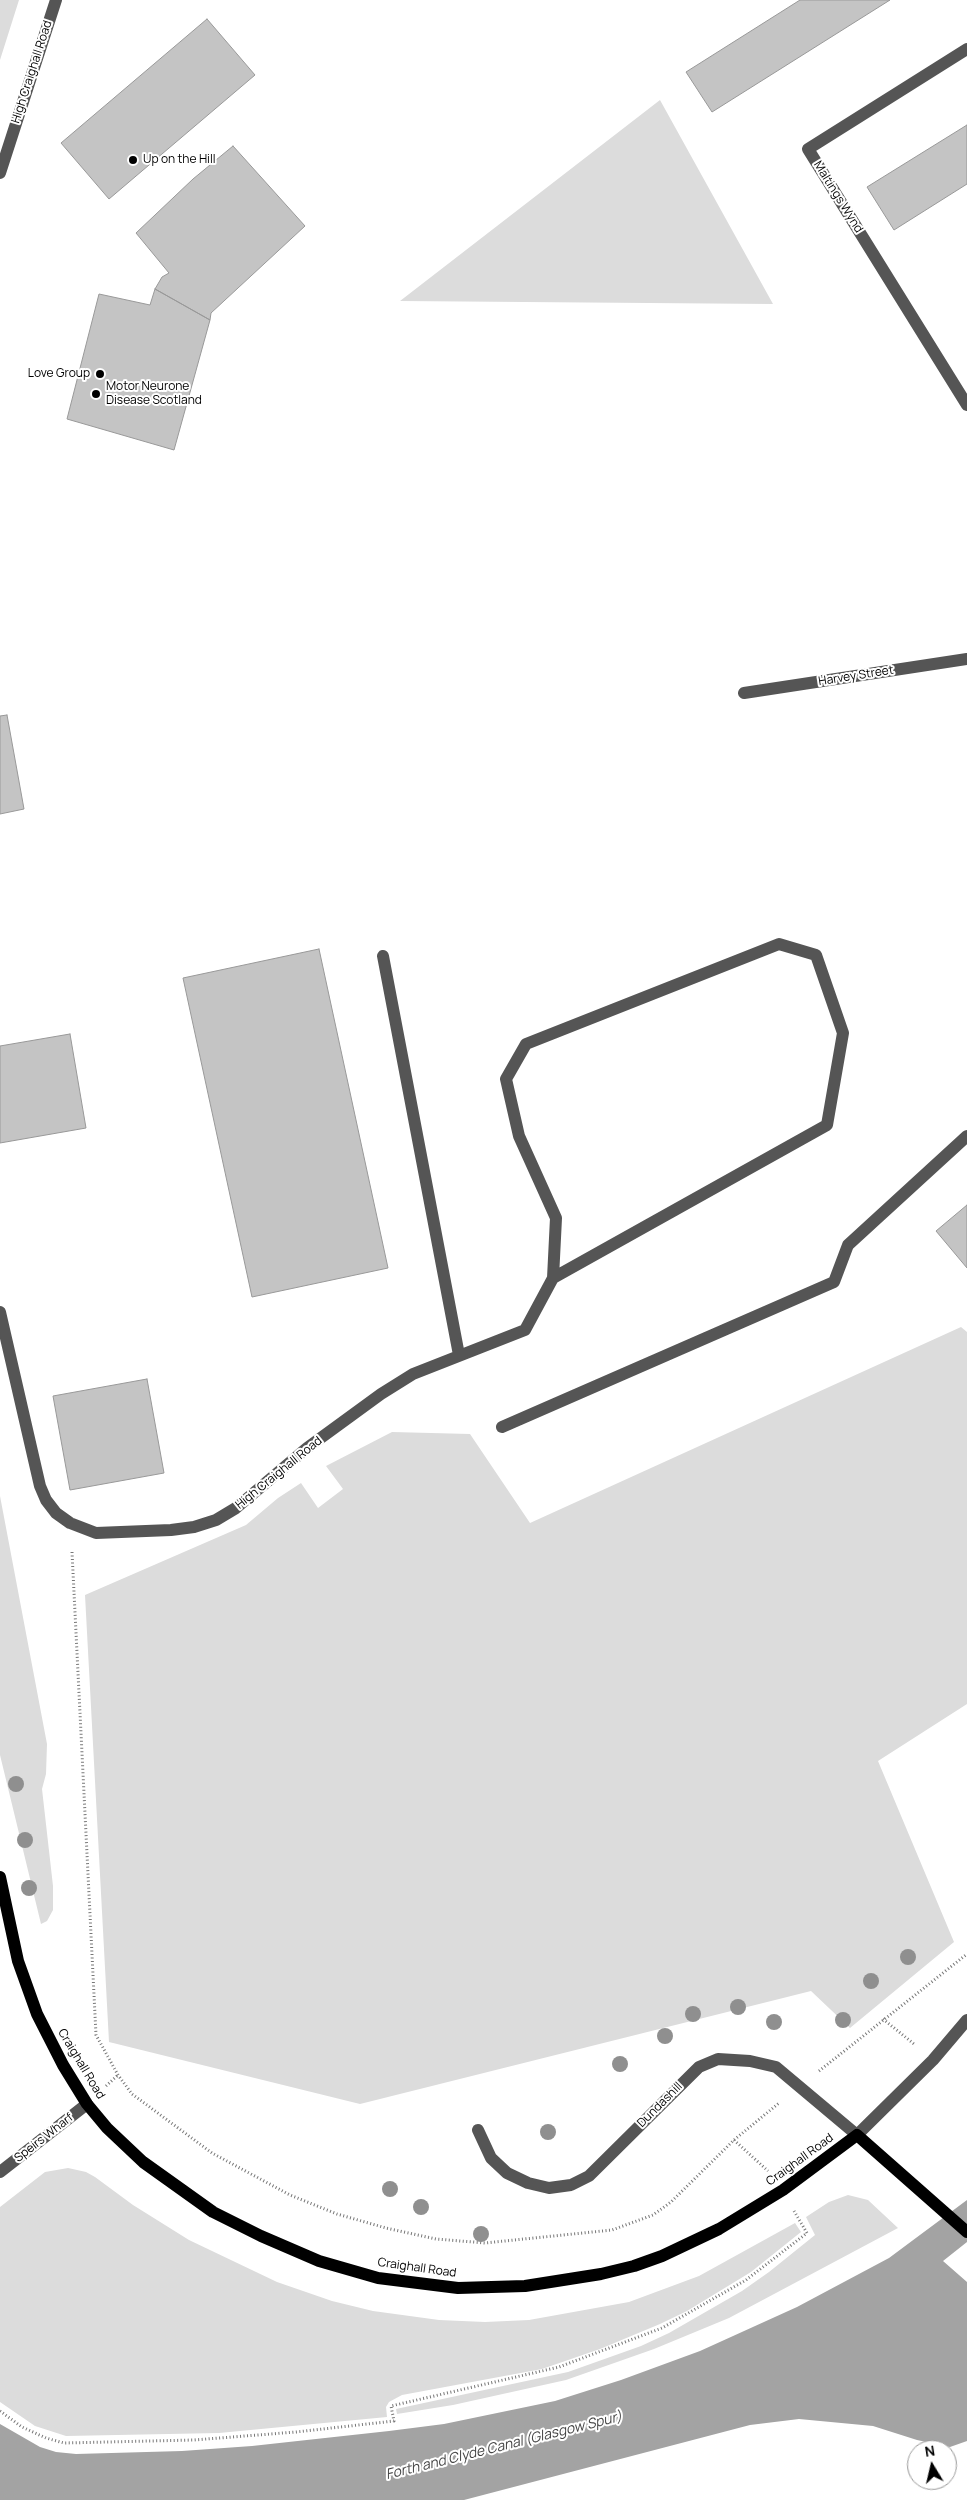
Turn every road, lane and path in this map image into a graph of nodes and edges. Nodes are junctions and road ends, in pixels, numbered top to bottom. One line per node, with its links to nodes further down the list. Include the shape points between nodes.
1 (56, 0): 3 (street, High Craighall Road)
2 (967, 49): 4 (street, Maltings Wynd, via 808,149)
3 (0, 173)
4 (967, 405)
5 (967, 658): 6 (street, Harvey Street)
6 (744, 693)
7 (383, 956): 11 (street)
8 (967, 1136): 12 (street, via 848,1246 834,1282)
9 (553, 1278): 9 (street, via 556,1218 519,1136 506,1080 526,1044 779,944 816,954 843,1034 827,1125); 11 (street, High Craighall Road, via 525,1330)
10 (0, 1312): 13 (street, High Craighall Road, via 40,1486 56,1513)
11 (459, 1355): 13 (street, High Craighall Road, via 413,1374 381,1394 308,1448 236,1508 216,1520 194,1527 117,1533 96,1533)
12 (502, 1427)
13 (70, 1524): 22 (path, via 96,2036 132,2094 212,2154 290,2195 337,2214 386,2228 460,2242 484,2244 602,2231 635,2223 671,2202 734,2140 768,2170)
14 (0, 1877): 18 (main road, Craighall Road, via 18,1961 37,2014)
15 (967, 1954): 17 (path, via 883,2019)
16 (967, 2020): 17 (street)
17 (933, 2060): 20 (street)
18 (87, 2104): 21 (street, Speirs Wharf); 22 (main road, Craighall Road, via 143,2162 213,2212 320,2261 378,2278 417,2284 458,2288 525,2286 634,2266 719,2228)
19 (478, 2130): 20 (street, Dundashill, via 491,2158 507,2173 549,2188 571,2185 589,2176 699,2067 718,2058 776,2067)
20 (857, 2135): 22 (main road, Craighall Road); 23 (main road)
21 (0, 2172)
22 (782, 2190): 24 (path, via 807,2233 746,2280 696,2310 662,2328 560,2367 391,2406 394,2421 194,2440 64,2443 46,2438)
23 (967, 2232)
24 (0, 2411)

